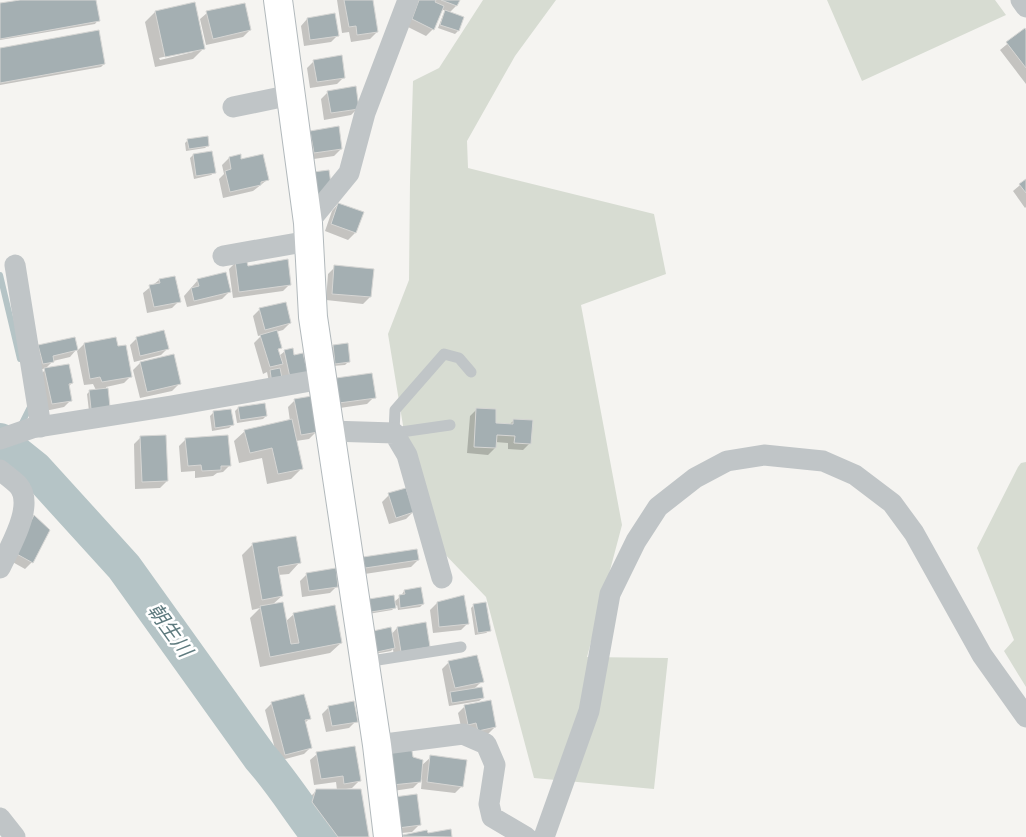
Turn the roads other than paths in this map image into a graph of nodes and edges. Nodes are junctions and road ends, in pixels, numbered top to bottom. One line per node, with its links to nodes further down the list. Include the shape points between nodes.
1 (278, 0): 5 (street)
2 (408, 0): 7 (street, via 365,113 349,173)
3 (1021, 0): 4 (street)
4 (1026, 7)
5 (291, 95): 6 (street); 7 (street)
6 (233, 107)
7 (308, 232): 8 (street); 11 (street, via 313,317)
8 (223, 256)
9 (15, 265): 13 (street)
10 (471, 372): 15 (lane, via 458,358 444,354 395,410)
11 (322, 379): 13 (street); 14 (street)
12 (450, 425): 15 (lane)
13 (37, 428): 16 (street)
14 (330, 431): 15 (street); 21 (street)
15 (394, 433): 19 (street, via 408,455)
16 (0, 439)
17 (0, 470): 18 (street, via 19,486 24,501 23,518)
18 (0, 568)
19 (442, 578)
20 (461, 647): 21 (lane)
21 (365, 662): 23 (street)
22 (1026, 717): 28 (street, via 982,655 914,532 892,503 855,475 823,462 764,455 727,461 694,478 658,507 636,541 610,594 589,711)
23 (377, 745): 26 (street); 27 (street, via 463,734 486,744 495,765 489,804 492,817)
24 (0, 818): 25 (street)
25 (15, 837)
26 (388, 837)
27 (526, 837)
28 (544, 837)

